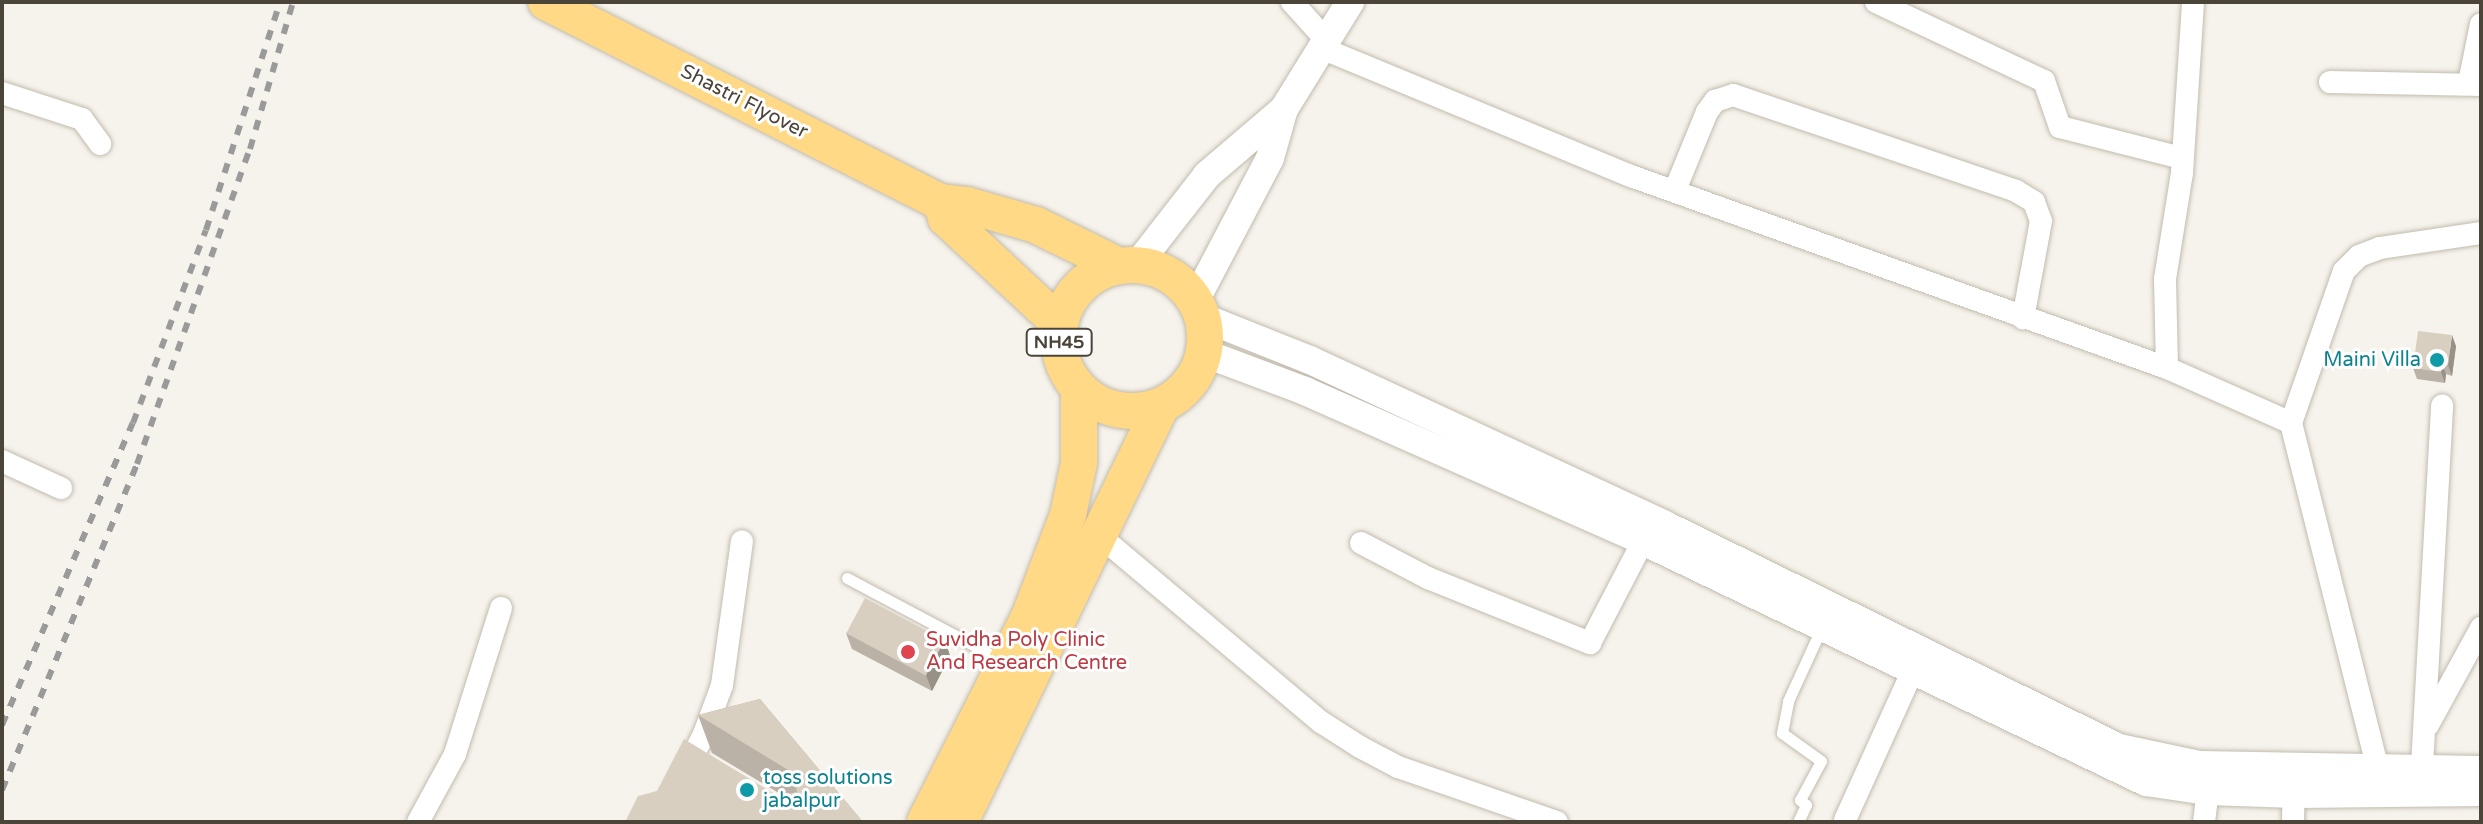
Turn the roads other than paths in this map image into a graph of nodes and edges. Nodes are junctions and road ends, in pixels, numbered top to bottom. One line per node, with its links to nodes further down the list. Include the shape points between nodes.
1 (546, 2): 15 (highway, Shastri Flyover / NH45)
2 (1292, 2): 7 (street)
3 (1350, 2): 7 (street)
4 (1876, 2): 13 (street, via 2044,81 2060,127)
5 (2193, 2): 13 (street)
6 (2481, 24): 9 (street)
7 (1326, 46): 11 (street); 14 (street)
8 (2330, 82): 9 (street)
9 (2475, 84)
10 (2, 93): 12 (street, via 82,119)
11 (1284, 109): 17 (street, via 1207,175); 20 (street, via 1270,158)
12 (100, 144)
13 (2182, 158): 21 (street, via 2165,279)
14 (1675, 190): 18 (street); 18 (street, via 1707,112 1715,101 1733,95 2016,191 2034,202 2041,221)
15 (941, 202): 17 (highway, NH45, via 1036,225); 19 (highway, NH45, via 946,218)
16 (2481, 233): 25 (street, via 2380,248 2359,256 2344,271)
17 (1128, 265): 19 (highway, NH45, via 1087,280 1065,307); 20 (highway, NH45, via 1170,276)
18 (2023, 318): 21 (street)
19 (1060, 324): 22 (highway, NH45, via 1062,359)
20 (1200, 324): 23 (highway, via 1189,384); 30 (street, via 1305,391); 46 (street, via 1310,360 1652,518 2119,748 2199,765)
21 (2167, 368): 25 (street)
22 (1079, 390): 23 (highway, via 1109,408 1144,411); 36 (highway, NH45, via 1079,463 1068,515 1030,615)
23 (1161, 406): 28 (highway)
24 (2442, 406): 38 (street)
25 (2291, 423): 42 (street)
26 (2, 461): 27 (street)
27 (61, 488)
28 (1101, 537): 51 (highway); 52 (street, via 1321,722 1360,747 1398,767)
29 (742, 541): 39 (street, via 722,685)
30 (1643, 541): 31 (street, via 1590,643 1428,578); 34 (street)
31 (1361, 543)
32 (847, 578): 36 (lane)
33 (501, 608): 48 (street, via 455,754)
34 (1822, 627): 37 (street); 53 (lane, via 1788,701 1782,733 1821,761 1800,800 1806,805)
35 (2481, 628): 38 (street)
36 (1005, 662): 50 (highway, NH45)
37 (1913, 670): 44 (street, via 2146,782); 47 (street)
38 (2424, 733): 43 (street)
39 (692, 757): 41 (street); 49 (street)
40 (2481, 770): 43 (street)
41 (719, 774)
42 (2382, 782): 43 (street); 46 (street)
43 (2421, 783): 45 (street)
44 (2208, 791): 46 (street); 54 (street)
45 (2481, 792)
46 (2294, 795)
47 (1845, 820)
48 (418, 822)
49 (659, 822)
50 (925, 822)
51 (960, 822)
52 (1557, 822)
53 (1798, 822)
54 (2204, 822)

